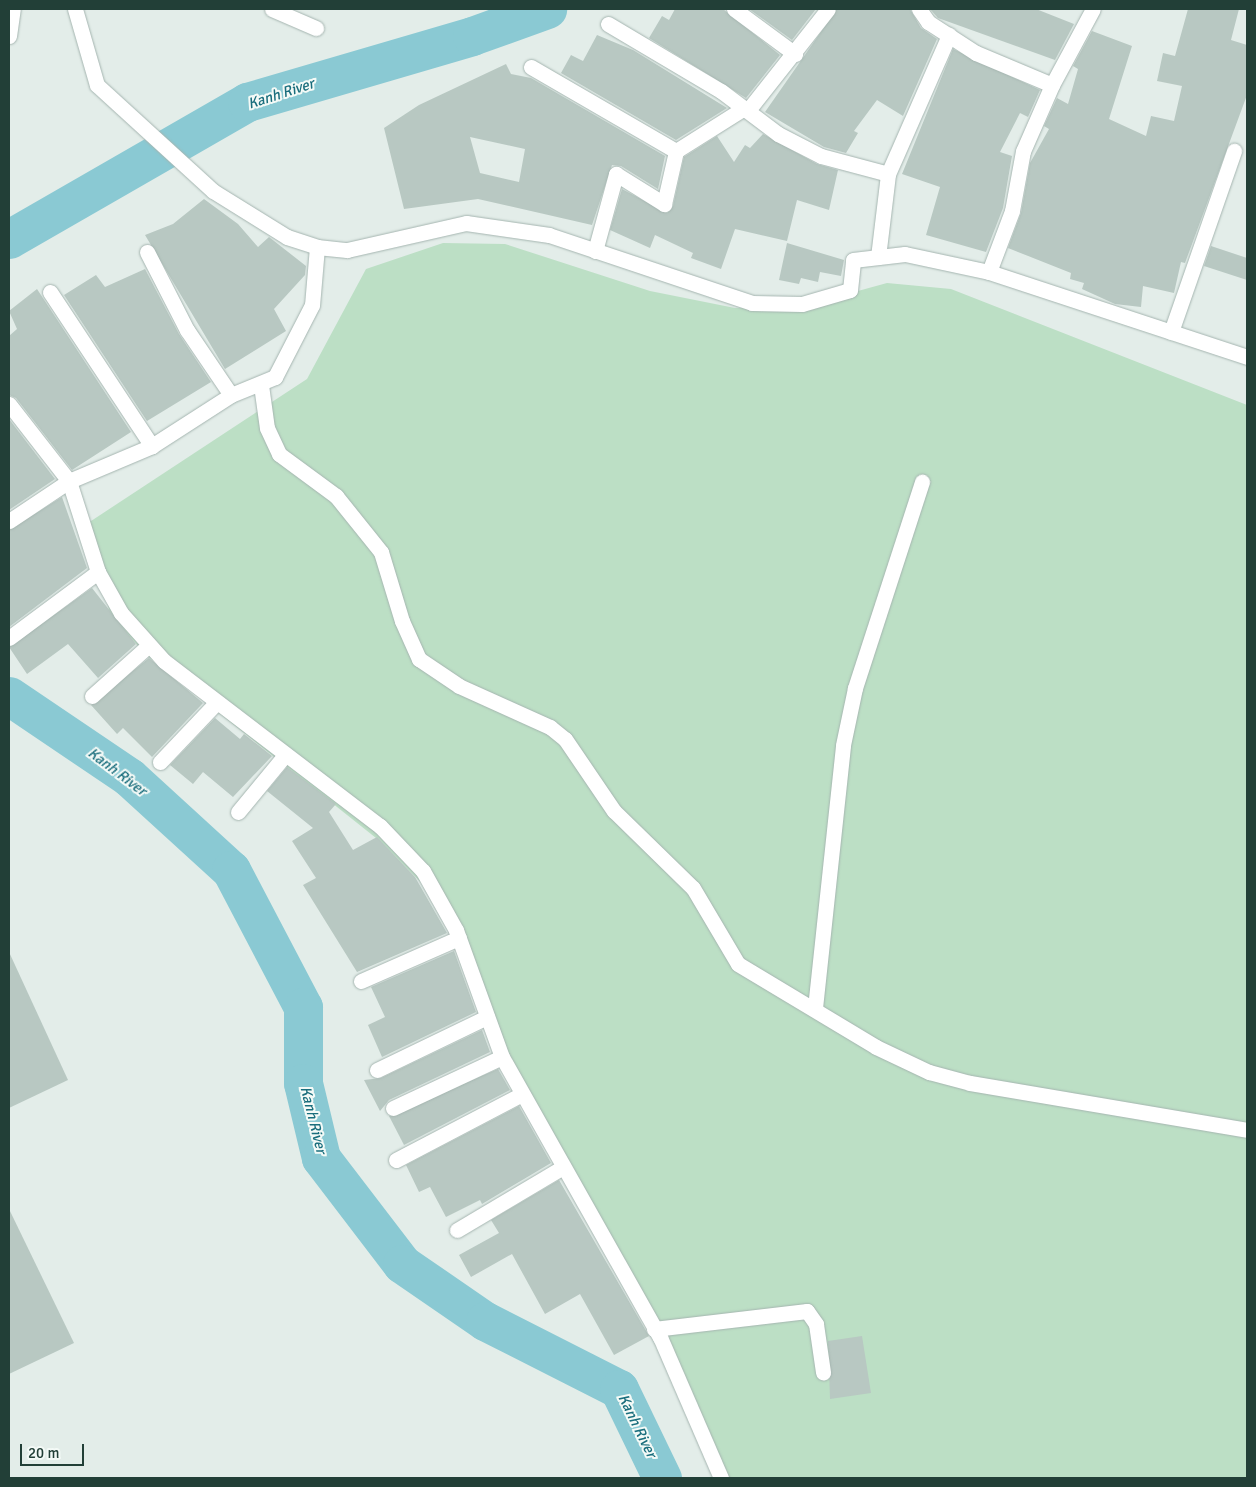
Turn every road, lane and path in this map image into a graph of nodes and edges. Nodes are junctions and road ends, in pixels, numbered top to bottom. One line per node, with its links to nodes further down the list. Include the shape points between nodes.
1 (13, 9): 11 (street)
2 (75, 9): 19 (street, via 97,85 213,192 287,237)
3 (272, 9): 9 (street)
4 (734, 9): 12 (street)
5 (828, 9): 12 (street)
6 (919, 9): 10 (street, via 928,22)
7 (1093, 9): 14 (street)
8 (608, 24): 15 (street, via 721,91)
9 (316, 28)
10 (949, 35): 14 (street, via 976,53); 18 (street)
11 (9, 36)
12 (796, 54): 15 (street)
13 (531, 67): 16 (street)
14 (1052, 85): 23 (street, via 1023,151 1012,211)
15 (745, 110): 16 (street); 18 (street, via 778,134 821,156)
16 (676, 151): 20 (street, via 664,204 616,174)
17 (1234, 151): 25 (street)
18 (888, 174): 22 (street)
19 (317, 247): 20 (street, via 347,250 466,223 549,235); 27 (street, via 312,305 275,377)
20 (595, 251): 22 (street, via 752,303 802,304 850,290 853,260)
21 (147, 252): 28 (street, via 187,330)
22 (878, 257): 23 (street, via 905,254)
23 (989, 272): 25 (street)
24 (50, 292): 30 (street)
25 (1171, 332): 26 (street)
26 (1247, 357)
27 (261, 385): 28 (street); 44 (street, via 267,428 279,454 336,496 381,552 407,636 419,659 459,686 543,723 565,739 614,811 693,888 730,958)
28 (231, 395): 30 (street)
29 (9, 404): 31 (street)
30 (152, 446): 31 (street)
31 (70, 481): 33 (street); 34 (street)
32 (922, 482): 44 (street, via 854,688 844,745)
33 (9, 521)
34 (98, 572): 35 (street); 36 (street, via 108,594)
35 (9, 638)
36 (148, 646): 37 (street); 38 (street)
37 (92, 696)
38 (216, 703): 39 (street); 40 (street)
39 (285, 755): 41 (street); 42 (street, via 394,839 423,871)
40 (160, 762)
41 (238, 812)
42 (459, 938): 43 (street); 45 (street)
43 (361, 981)
44 (815, 1008): 50 (street, via 876,1047 929,1072 970,1083)
45 (487, 1017): 46 (street); 47 (street)
46 (502, 1057): 48 (street); 49 (street)
47 (377, 1070)
48 (522, 1094): 51 (street); 52 (street)
49 (393, 1108)
50 (1247, 1130)
51 (396, 1160)
52 (563, 1167): 53 (street); 54 (street)
53 (457, 1230)
54 (654, 1329): 55 (street, via 807,1310 816,1324); 56 (street)
55 (823, 1372)
56 (720, 1478)

